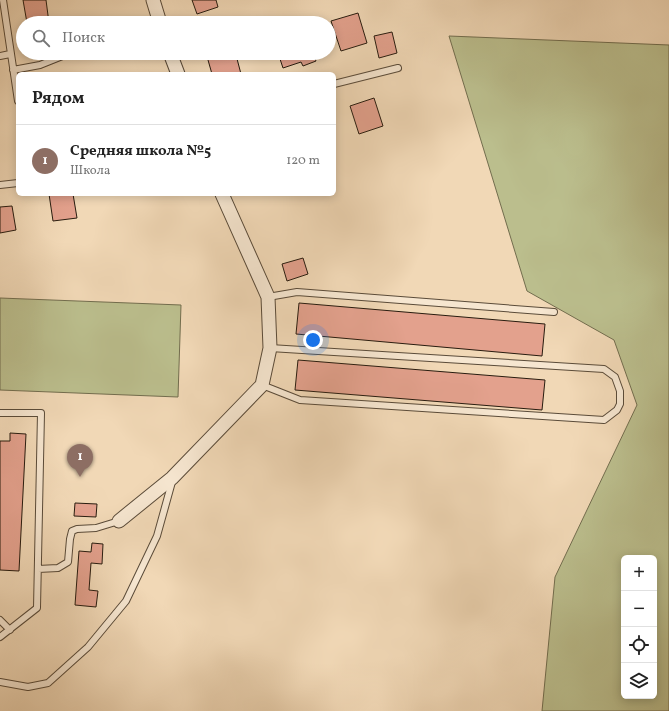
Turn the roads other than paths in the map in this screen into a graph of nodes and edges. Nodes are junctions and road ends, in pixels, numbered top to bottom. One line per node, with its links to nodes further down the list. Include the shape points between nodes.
1 (3, 0): 4 (lane)
2 (153, 0): 3 (street)
3 (158, 16)
4 (10, 54): 5 (lane); 9 (lane)
5 (0, 56)
6 (52, 60): 9 (lane)
7 (173, 60): 10 (street)
8 (398, 68): 11 (lane)
9 (13, 70): 12 (lane)
10 (177, 72)
11 (336, 84)
12 (16, 89)
13 (16, 183): 14 (lane)
14 (0, 186)
15 (223, 196): 16 (street)
16 (268, 297): 17 (lane, via 297,292); 18 (street)
17 (554, 312)
18 (270, 348): 19 (street); 19 (lane, via 604,369 615,377 620,391 620,404 617,410 604,420 300,400)
19 (262, 385): 21 (street)
20 (0, 413): 23 (lane, via 41,414)
21 (172, 478): 22 (street); 27 (lane, via 156,536 126,601 88,647 48,683 28,686)
22 (119, 520): 23 (lane, via 96,528 72,531 68,562 58,568)
23 (38, 569): 25 (lane, via 37,608)
24 (0, 620): 25 (lane)
25 (10, 630): 26 (lane)
26 (0, 637)
27 (0, 682)

